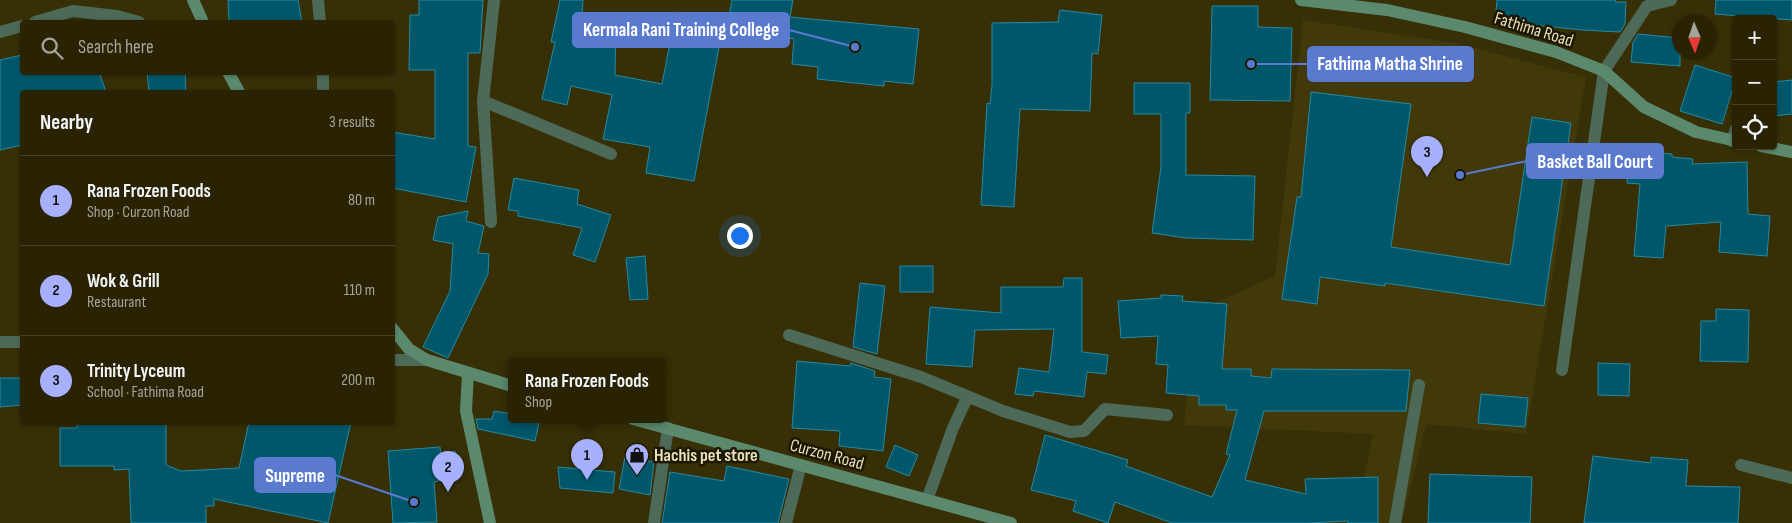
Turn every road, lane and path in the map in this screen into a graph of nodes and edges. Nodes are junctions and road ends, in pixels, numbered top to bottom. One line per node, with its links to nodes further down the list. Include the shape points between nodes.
1 (192, 0): 9 (main road)
2 (318, 0): 10 (street)
3 (494, 0): 18 (street)
4 (1302, 0): 6 (main road, Fathima Road)
5 (1671, 0): 13 (street, via 1647,6)
6 (1330, 2): 13 (main road, Fathima Road, via 1387,10 1465,27 1556,52)
7 (42, 20): 8 (street, via 73,11)
8 (132, 20)
9 (202, 20)
10 (320, 20)
11 (20, 27): 12 (street)
12 (0, 32)
13 (1604, 71): 19 (main road, Fathima Road, via 1644,107 1696,132); 30 (street)
14 (230, 75): 16 (main road)
15 (323, 75): 17 (street)
16 (238, 90)
17 (323, 90)
18 (483, 101): 22 (street); 23 (street)
19 (1732, 137)
20 (1777, 149): 21 (main road)
21 (1792, 152)
22 (611, 154)
23 (491, 222)
24 (395, 332): 29 (main road, via 409,349)
25 (789, 335): 34 (street, via 921,377)
26 (0, 342): 27 (street)
27 (20, 342)
28 (395, 360): 29 (street)
29 (427, 360): 31 (main road)
30 (1562, 370)
31 (468, 374): 32 (main road); 42 (main road, via 466,411)
32 (508, 385)
33 (1419, 385): 46 (street)
34 (967, 398): 35 (street, via 1070,432 1084,431 1105,409); 41 (street)
35 (1167, 416)
36 (649, 423): 37 (main road, Curzon Road)
37 (668, 428): 38 (main road, Curzon Road); 43 (street)
38 (801, 465): 41 (main road, Curzon Road); 44 (street)
39 (1741, 465): 40 (street)
40 (1792, 478)
41 (927, 500): 45 (main road, Curzon Road)
42 (490, 523)
43 (654, 523)
44 (786, 523)
45 (1011, 523)
46 (1395, 523)

